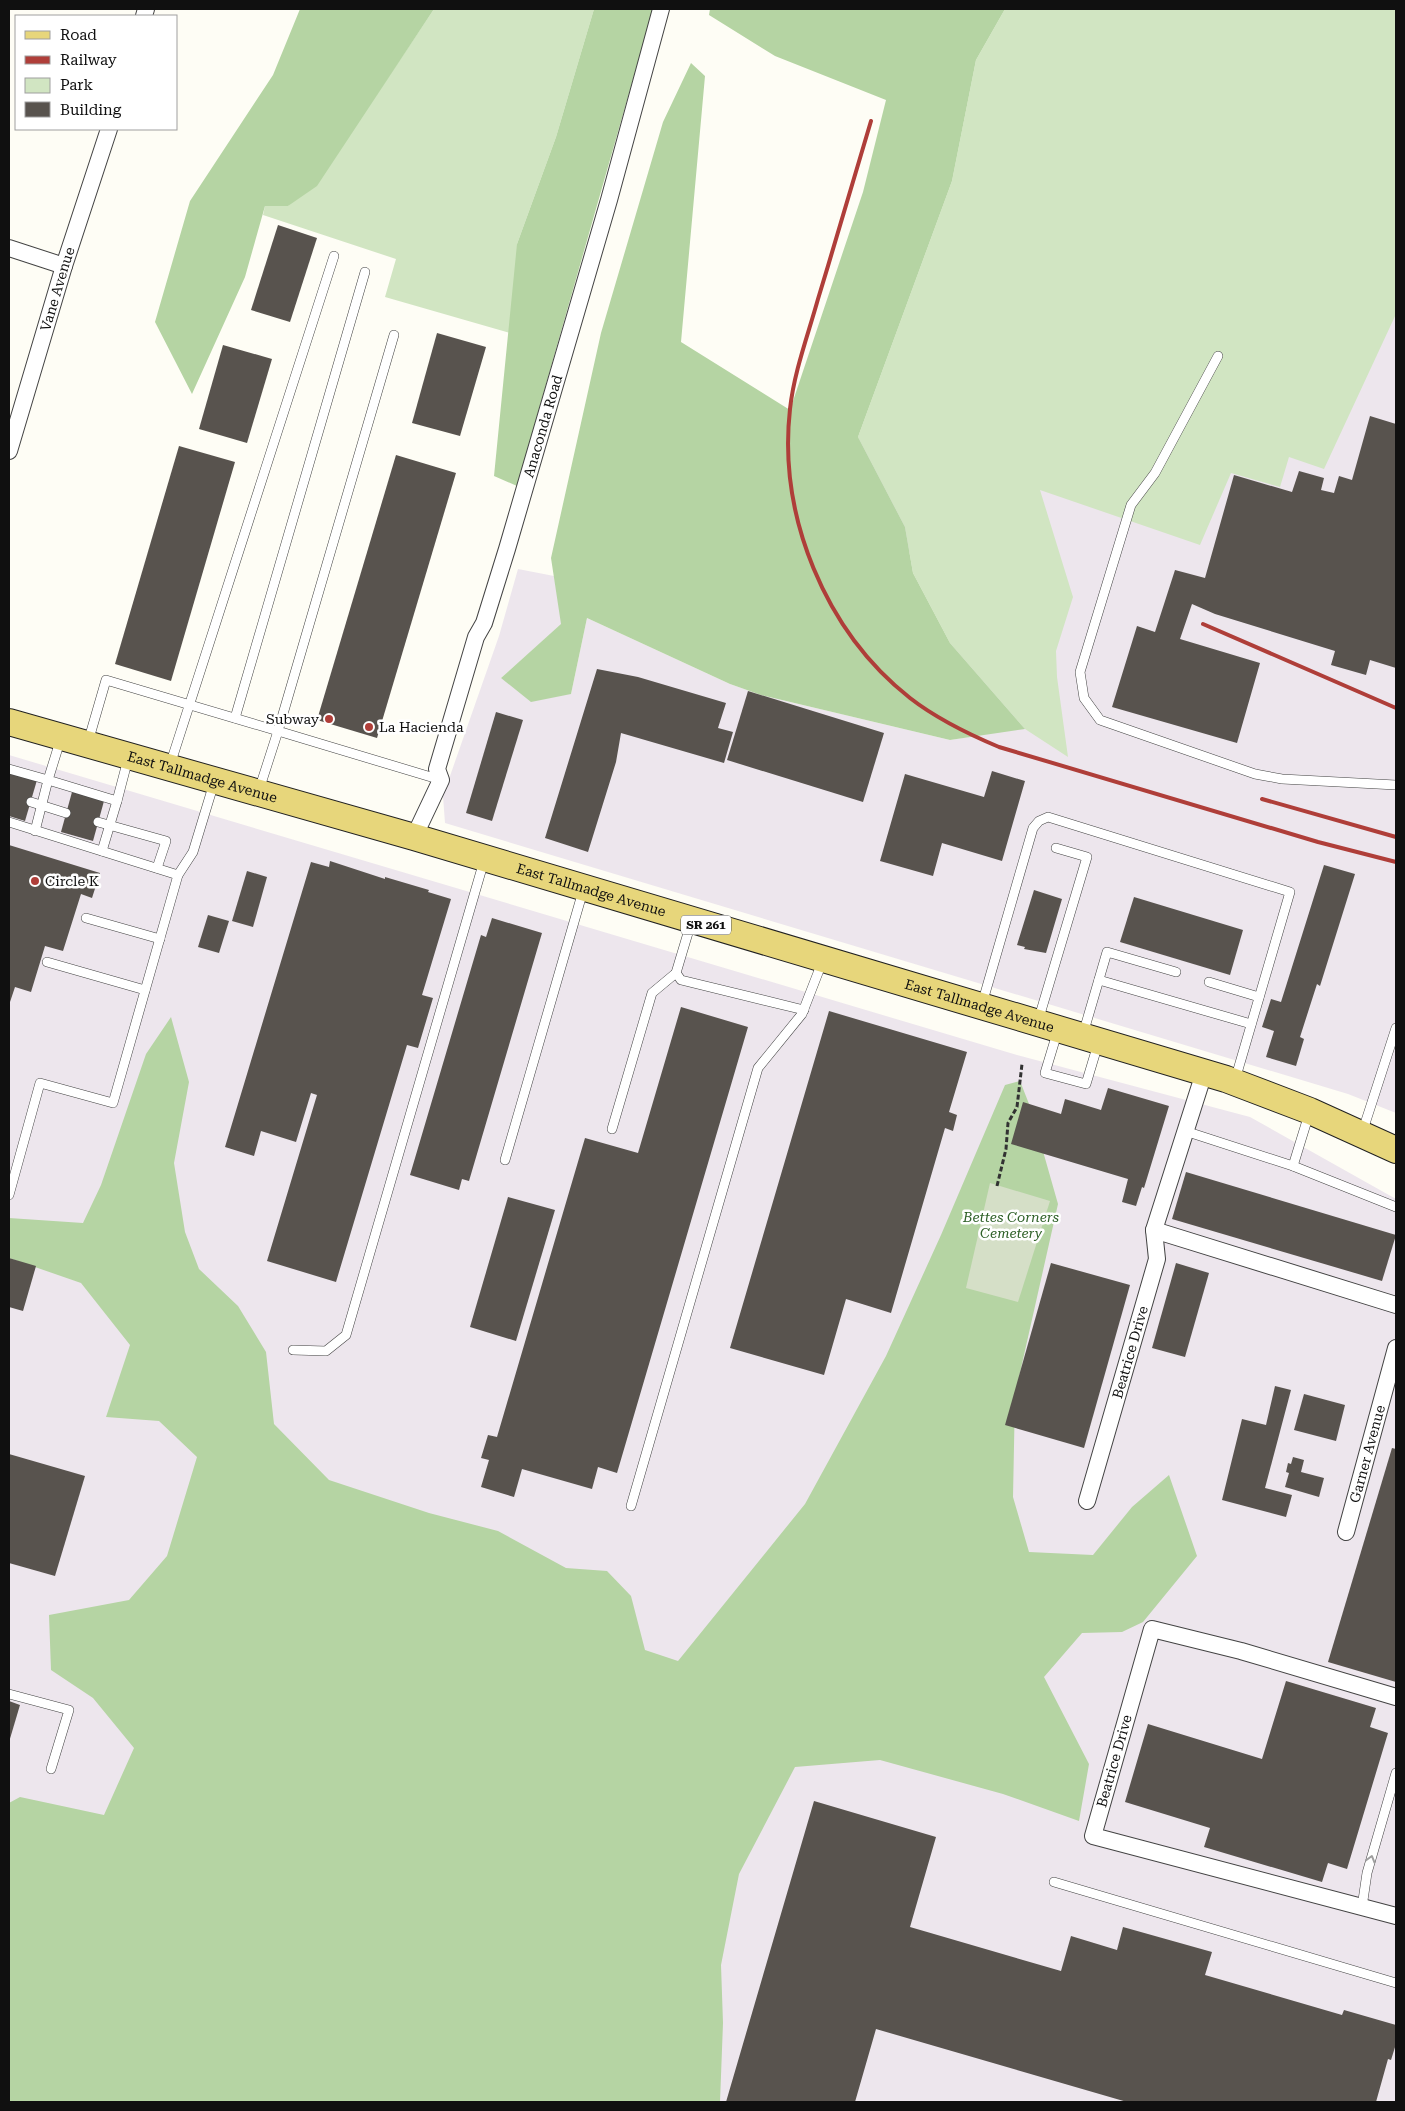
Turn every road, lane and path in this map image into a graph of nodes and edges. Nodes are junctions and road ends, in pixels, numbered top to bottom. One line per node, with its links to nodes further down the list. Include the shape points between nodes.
1 (661, 9): 20 (street, Anaconda Road, via 507,549 484,623 476,637 437,769)
2 (109, 130): 5 (street, Vane Avenue)
3 (9, 248): 5 (street)
4 (334, 256): 10 (lane)
5 (64, 266): 9 (street, Vane Avenue)
6 (365, 272): 11 (lane)
7 (394, 335): 13 (lane)
8 (1218, 356): 22 (lane, via 1155,473 1131,504 1080,672 1084,698 1100,720 1255,774 1282,779)
9 (9, 451)
10 (189, 704): 11 (lane); 15 (lane, via 106,680); 17 (lane)
11 (235, 718): 13 (lane)
12 (9, 722): 14 (main road, East Tallmadge Avenue / SR 261)
13 (278, 731): 20 (lane); 23 (lane)
14 (61, 737): 15 (main road, East Tallmadge Avenue / SR 261); 19 (lane)
15 (87, 744): 16 (main road, East Tallmadge Avenue / SR 261)
16 (129, 756): 17 (main road, East Tallmadge Avenue / SR 261); 24 (lane)
17 (169, 768): 21 (main road, East Tallmadge Avenue / SR 261)
18 (9, 769): 19 (lane)
19 (48, 780): 24 (lane); 26 (lane)
20 (441, 780): 32 (street, Anaconda Road)
21 (215, 781): 23 (main road, East Tallmadge Avenue / SR 261); 37 (lane, via 193,852)
22 (1396, 785)
23 (259, 793): 32 (main road, East Tallmadge Avenue / SR 261)
24 (117, 801): 30 (lane)
25 (31, 802): 26 (lane)
26 (42, 805): 27 (lane); 31 (lane)
27 (66, 813)
28 (9, 822): 31 (lane)
29 (98, 822): 30 (lane)
30 (110, 825): 34 (lane); 36 (lane, via 166,841)
31 (36, 831): 34 (lane)
32 (414, 838): 35 (main road, East Tallmadge Avenue / SR 261)
33 (1056, 848): 54 (lane, via 1087,857)
34 (102, 851): 36 (lane)
35 (484, 858): 38 (main road, East Tallmadge Avenue / SR 261); 71 (lane, via 346,1335 326,1351)
36 (157, 868): 37 (lane)
37 (178, 875): 41 (lane)
38 (584, 888): 40 (main road, East Tallmadge Avenue / SR 261); 63 (lane)
39 (86, 918): 41 (lane)
40 (692, 920): 42 (main road, East Tallmadge Avenue / SR 261); 45 (lane)
41 (160, 939): 48 (lane)
42 (823, 960): 50 (main road, East Tallmadge Avenue / SR 261); 51 (lane)
43 (48, 962): 48 (lane)
44 (1176, 972): 46 (lane, via 1107,952)
45 (676, 973): 51 (lane, via 681,980); 59 (lane, via 652,993)
46 (1099, 980): 52 (lane); 54 (lane)
47 (1209, 982): 49 (lane)
48 (145, 990): 66 (lane, via 113,1103 40,1083)
49 (1259, 997): 50 (lane, via 1290,892 1048,817 1032,828); 52 (lane)
50 (981, 1007): 54 (main road, East Tallmadge Avenue / SR 261)
51 (804, 1010): 74 (lane, via 758,1068)
52 (1251, 1024): 57 (lane)
53 (1396, 1028): 61 (lane)
54 (1069, 1033): 54 (lane, via 1045,1073 1086,1084); 56 (main road, East Tallmadge Avenue / SR 261)
55 (1022, 1064): 65 (path, via 1017,1107 1008,1123)
56 (1204, 1073): 57 (main road, East Tallmadge Avenue / SR 261); 60 (street, Beatrice Drive)
57 (1234, 1082): 58 (main road, East Tallmadge Avenue / SR 261)
58 (1310, 1111): 61 (main road, East Tallmadge Avenue / SR 261); 64 (lane)
59 (612, 1129)
60 (1185, 1131): 64 (lane); 68 (street, Beatrice Drive)
61 (1362, 1133): 62 (main road, East Tallmadge Avenue / SR 261)
62 (1396, 1150)
63 (505, 1160)
64 (1293, 1166): 67 (lane)
65 (998, 1186)
66 (9, 1194)
67 (1396, 1207)
68 (1154, 1230): 69 (street); 73 (street, Beatrice Drive, via 1156,1259)
69 (1396, 1305)
70 (1396, 1348): 72 (street, Garner Avenue)
71 (293, 1350)
72 (1393, 1370): 75 (street, Garner Avenue)
73 (1087, 1501)
74 (631, 1506)
75 (1346, 1532)
76 (9, 1694): 78 (lane, via 69,1710)
77 (1396, 1698): 81 (street, Beatrice Drive, via 1241,1651 1152,1629 1093,1836)
78 (51, 1769)
79 (1396, 1773): 81 (lane, one-way to 79, via 1367,1873)
80 (1054, 1882): 83 (lane)
81 (1362, 1907): 82 (street, Beatrice Drive)
82 (1396, 1916)
83 (1396, 1983)

